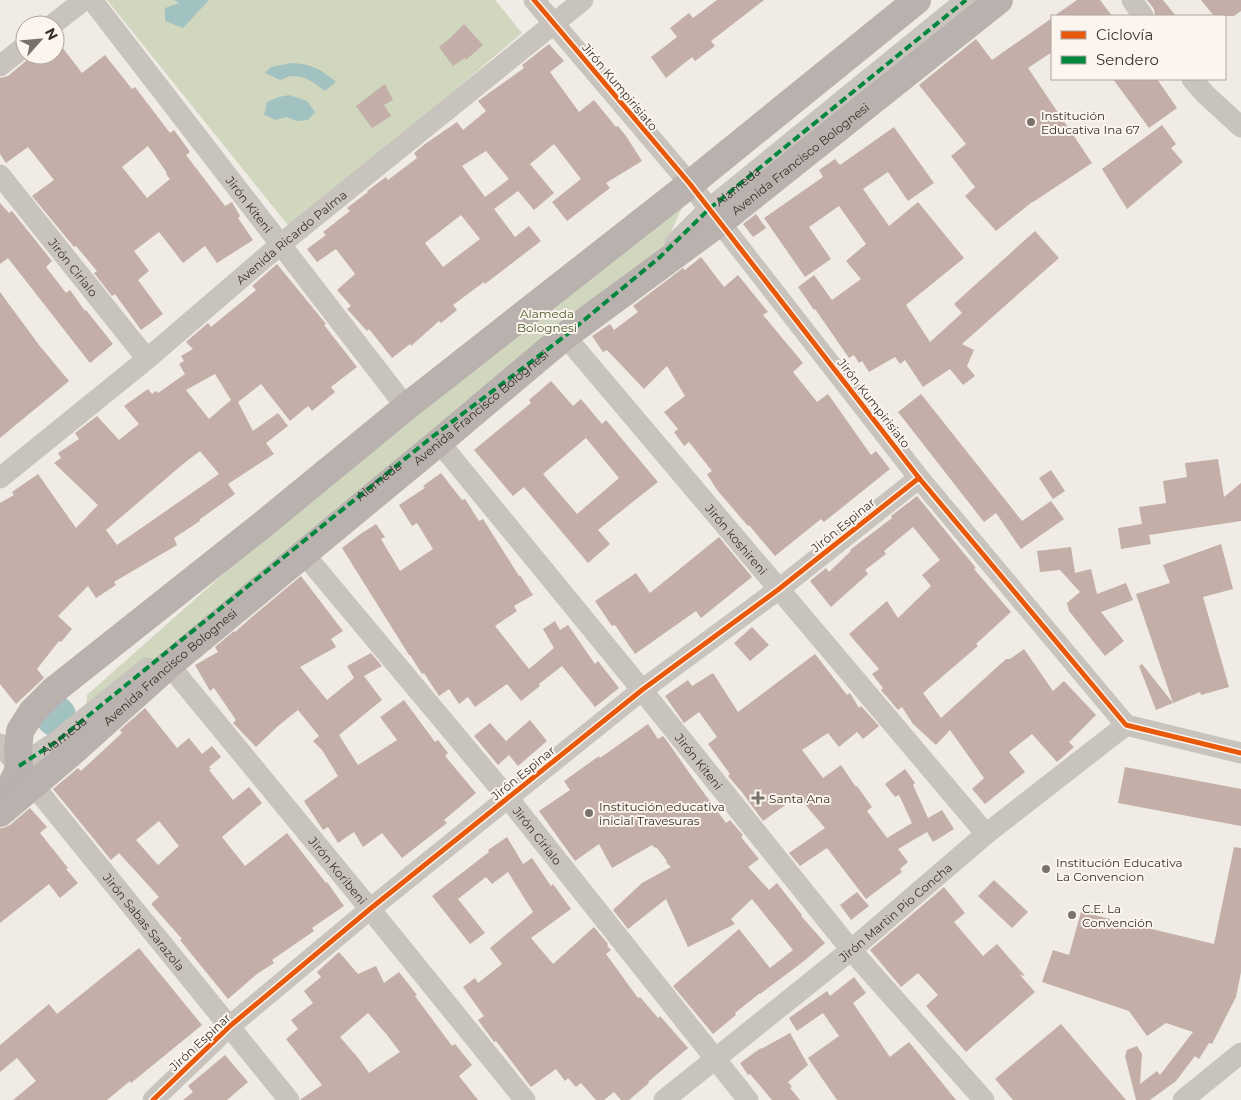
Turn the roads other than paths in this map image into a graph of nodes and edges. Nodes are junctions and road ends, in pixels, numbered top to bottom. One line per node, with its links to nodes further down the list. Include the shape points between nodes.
1 (84, 0): 9 (street)
2 (92, 0): 19 (street, Jirón Kiteni)
3 (534, 0): 11 (street, Jirón Kumpirisiato)
4 (583, 0): 11 (street, Avenida Ricardo Palma)
5 (917, 0): 17 (main road, Avenida Francisco Bolognesi)
6 (966, 0): 18 (street, Alameda)
7 (999, 0): 18 (main road, Avenida Francisco Bolognesi)
8 (1132, 0): 10 (street)
9 (65, 15)
10 (1142, 15)
11 (553, 24): 17 (street, Jirón Kumpirisiato); 19 (street, Avenida Ricardo Palma)
12 (15, 54): 13 (street)
13 (0, 66)
14 (1193, 80): 15 (street)
15 (1241, 127)
16 (0, 175): 21 (street, Jirón Cirialo)
17 (690, 184): 18 (street, Jirón Kumpirisiato); 22 (main road, Avenida Francisco Bolognesi)
18 (715, 216): 20 (main road, Avenida Francisco Bolognesi); 25 (street, Jirón Kumpirisiato)
19 (281, 244): 21 (street, Avenida Ricardo Palma); 22 (street, Jirón Kiteni)
20 (565, 336): 23 (main road, Avenida Francisco Bolognesi); 27 (street, Jirón koshireni); 33 (street, Alameda, via 432,437 57,741)
21 (147, 359): 24 (street, Avenida Ricardo Palma)
22 (406, 407): 33 (main road, Avenida Francisco Bolognesi, via 53,691 32,712 20,731 18,749)
23 (439, 442): 26 (main road, Avenida Francisco Bolognesi); 29 (street, Jirón Kiteni)
24 (2, 472)
25 (919, 478): 27 (street, Jirón Espinar); 30 (street, Jirón Kumpirisiato)
26 (304, 554): 28 (main road, Avenida Francisco Bolognesi); 35 (street, Jirón Cirialo)
27 (779, 589): 29 (street, Jirón Espinar); 37 (street, Jirón koshireni)
28 (169, 666): 33 (main road, Avenida Francisco Bolognesi, via 70,754); 38 (street, Jirón Koribeni)
29 (642, 690): 35 (street, Jirón Espinar); 39 (street, Jirón Kiteni)
30 (1126, 725): 32 (street); 37 (street, Jirón Martin Pio Concha)
31 (0, 744): 33 (street, Jirón Sabas Sarazola)
32 (1241, 753)
33 (26, 775): 34 (main road, Avenida Francisco Bolognesi, via 16,776); 36 (main road, Avenida Francisco Bolognesi); 40 (street, Jirón Sabas Sarazola)
34 (0, 794)
35 (508, 798): 38 (street, Jirón Espinar); 42 (street, Jirón Cirialo)
36 (0, 813)
37 (986, 834): 39 (street, Jirón Martin Pio Concha)
38 (370, 909): 40 (street, Jirón Espinar); 45 (street, Jirón Koribeni)
39 (851, 950): 42 (street, Jirón Martin Pio Concha); 48 (street, Jirón Kiteni)
40 (230, 1026): 43 (street, Jirón Espinar); 44 (street, Jirón Sabas Sarazola)
41 (1241, 1053): 49 (street)
42 (714, 1059): 46 (street, Jirón Martin Pio Concha); 47 (street, Jirón Cirialo)
43 (153, 1100)
44 (289, 1100)
45 (525, 1100)
46 (664, 1100)
47 (748, 1100)
48 (984, 1100)
49 (1183, 1100)

